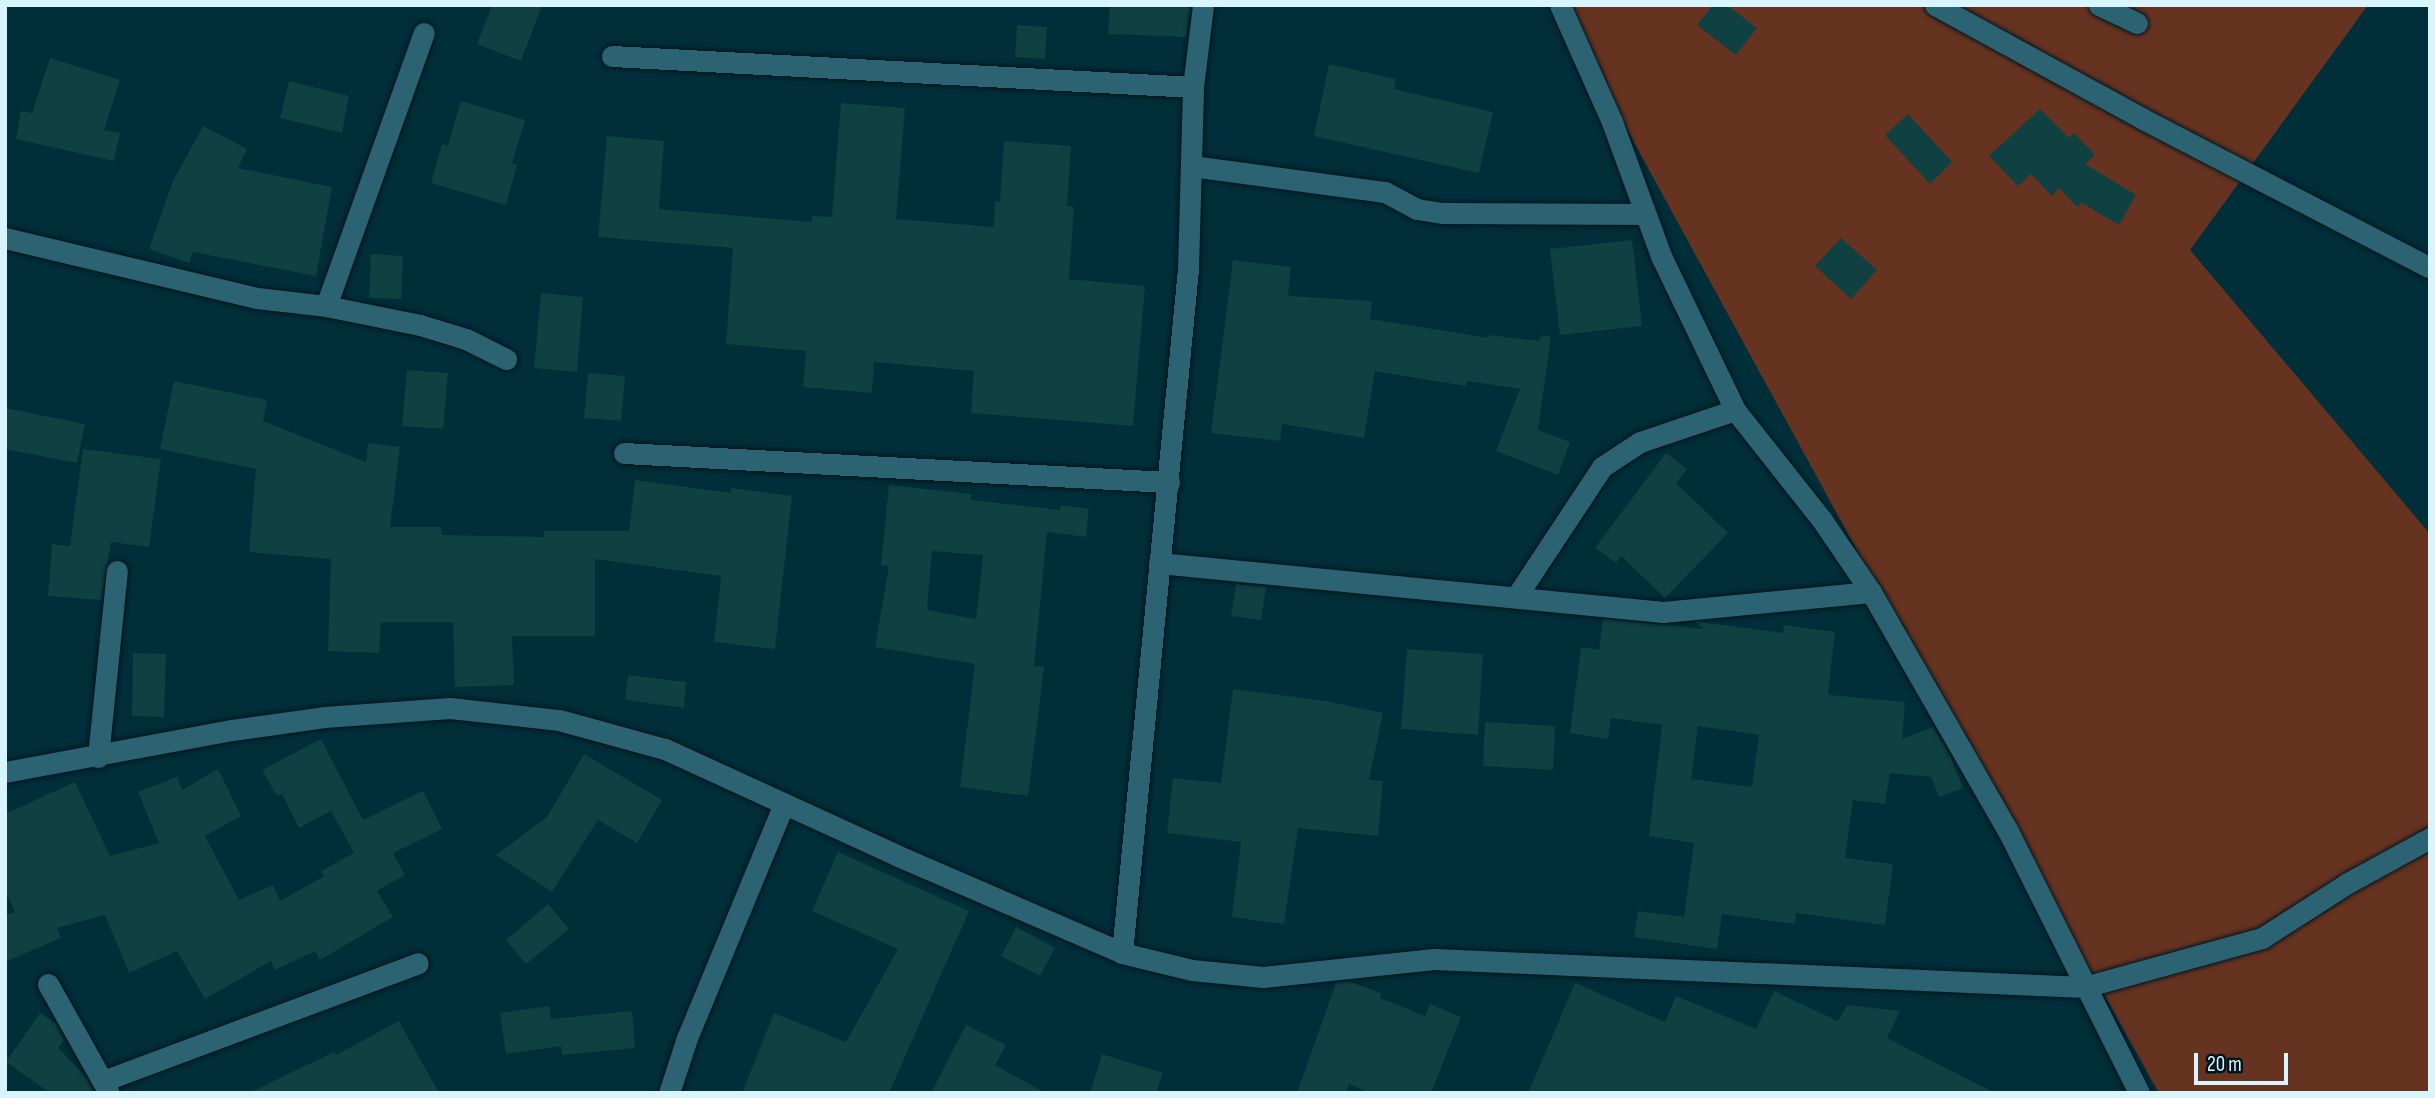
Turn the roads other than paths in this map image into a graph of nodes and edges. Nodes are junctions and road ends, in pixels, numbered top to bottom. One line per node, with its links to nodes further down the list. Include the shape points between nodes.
1 (1203, 5): 8 (street)
2 (1560, 5): 10 (street, via 1612,122)
3 (2099, 5): 5 (street)
4 (1944, 8): 12 (street)
5 (2137, 23)
6 (424, 33): 13 (street)
7 (612, 56): 8 (street)
8 (1193, 87): 9 (street)
9 (1192, 166): 10 (street, via 1385,192 1417,209 1443,213); 17 (street)
10 (1645, 214): 15 (street)
11 (5, 238): 13 (street, via 192,285)
12 (2429, 267)
13 (326, 306): 14 (street, via 420,325 466,339)
14 (506, 359)
15 (1735, 410): 20 (street, via 1822,520); 21 (street, via 1640,442 1602,467)
16 (624, 453): 17 (street)
17 (1169, 482): 18 (street)
18 (1159, 563): 21 (street); 26 (street)
19 (117, 571): 22 (street)
20 (1871, 592): 21 (street, via 1663,612); 29 (street, via 2007,829)
21 (1517, 597)
22 (98, 757): 23 (street); 24 (street, via 232,730 450,708 559,720 606,731 665,749)
23 (5, 772)
24 (784, 803): 26 (street); 31 (street, via 687,1038)
25 (2430, 838): 29 (street, via 2262,938)
26 (1122, 953): 29 (street, via 1192,970 1263,977 1434,959)
27 (418, 963): 30 (street)
28 (48, 984): 30 (street)
29 (2084, 986): 32 (street)
30 (106, 1087)
31 (669, 1093)
32 (2139, 1093)

